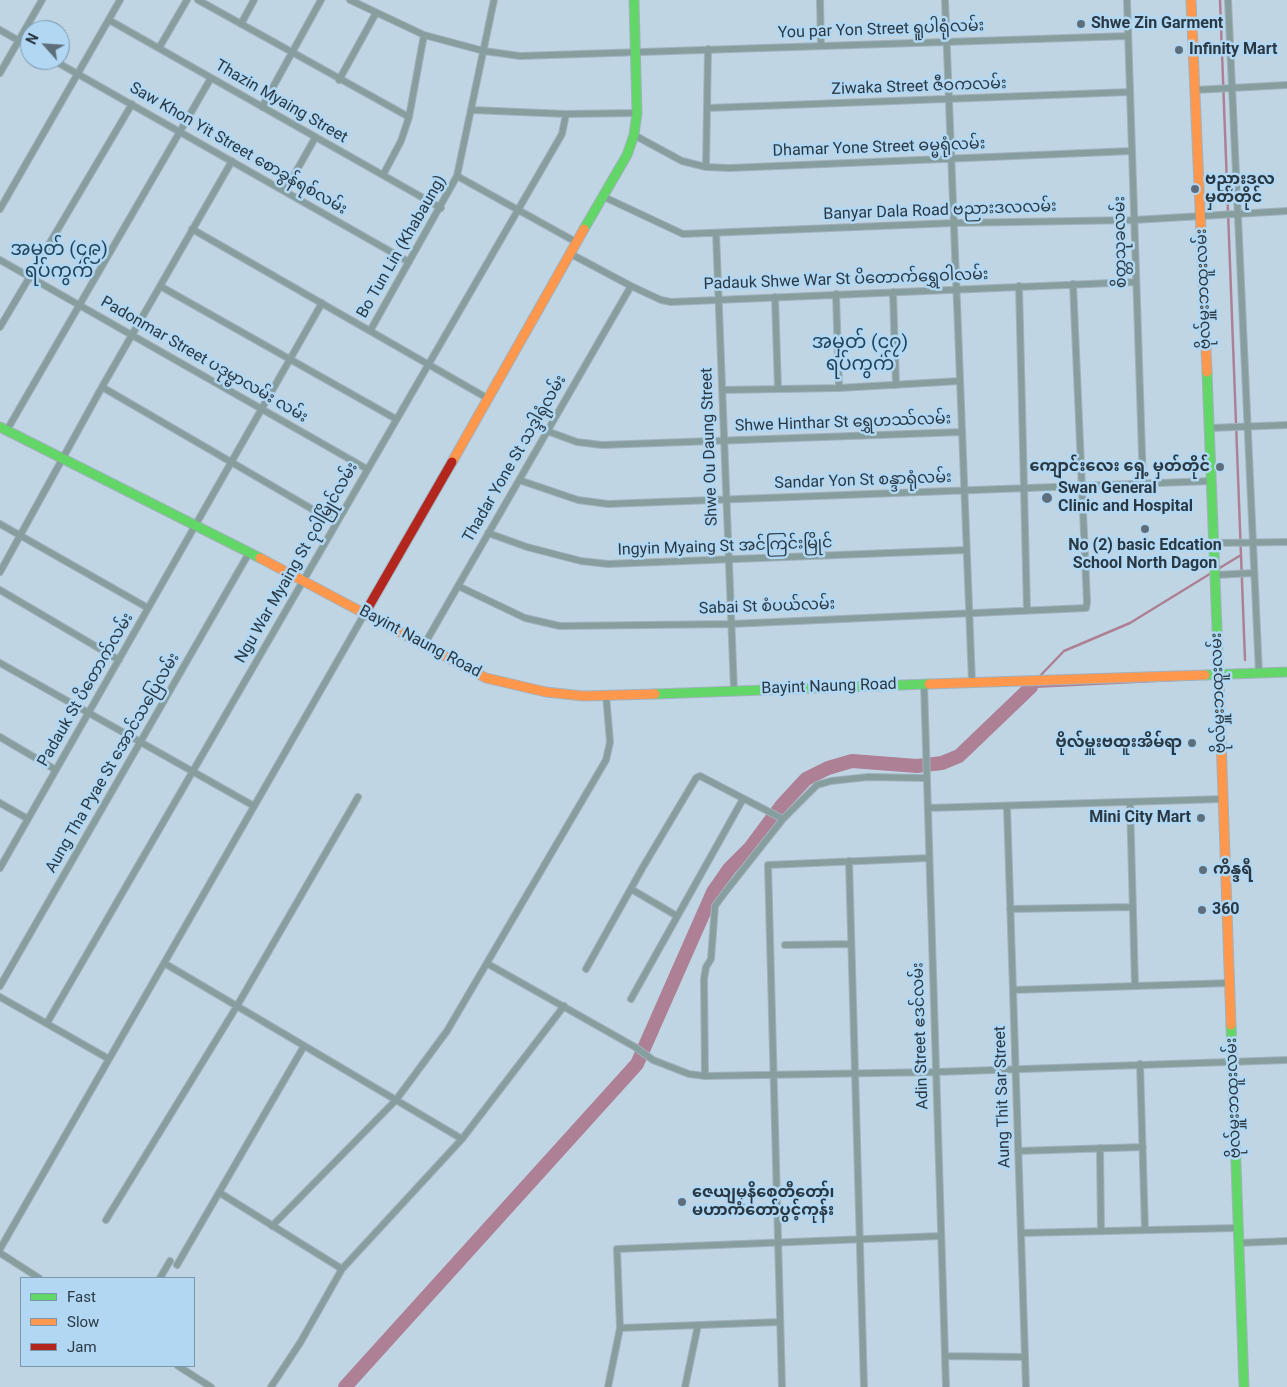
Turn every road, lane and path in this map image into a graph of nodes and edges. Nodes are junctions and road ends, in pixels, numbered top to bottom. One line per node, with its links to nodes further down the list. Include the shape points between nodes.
1 (42, 0): 21 (street)
2 (120, 0): 16 (street)
3 (187, 0): 24 (street)
4 (198, 0): 17 (street)
5 (254, 0): 17 (street)
6 (321, 0): 28 (street)
7 (350, 0): 15 (street, You par Yon Street ရူပါရုံလမ်း)
8 (494, 0): 26 (street, Bo Tun Lin (Khabaung))
9 (634, 0): 27 (main road)
10 (820, 0): 23 (street)
11 (945, 0): 22 (street)
12 (1127, 0): 20 (street, စိတ္တသုခလမ်း)
13 (1191, 0): 36 (main road, ဗိုလ်မှူးဘထူးလမ်း)
14 (1228, 0): 35 (street)
15 (376, 13): 19 (street, You par Yon Street ရူပါရုံလမ်း); 33 (street)
16 (109, 20): 24 (street, Thazin Myaing Street); 31 (street)
17 (241, 24): 28 (street)
18 (0, 30): 21 (street)
19 (424, 35): 26 (street, You par Yon Street ရူပါရုံလမ်း); 45 (street)
20 (1128, 36): 22 (street, You par Yon Street ရူပါရုံလမ်း); 37 (street, စိတ္တသုခလမ်း)
21 (19, 40): 30 (street)
22 (946, 42): 23 (street, You par Yon Street ရူပါရုံလမ်း); 38 (street)
23 (821, 46): 25 (street, You par Yon Street ရူပါရုံလမ်း)
24 (159, 48): 32 (street, Thazin Myaing Street)
25 (708, 49): 27 (street, You par Yon Street ရူပါရုံလမ်း); 41 (street)
26 (484, 51): 27 (street, You par Yon Street ရူပါရုံလမ်း, via 520,56); 42 (street, Bo Tun Lin (Khabaung))
27 (635, 52): 43 (main road)
28 (292, 53): 33 (street); 40 (street)
29 (70, 69): 31 (street, Saw Khon Yit Street စောခွန်ရစ်လမ်း)
30 (0, 73)
31 (79, 74): 39 (street, Saw Khon Yit Street စောခွန်ရစ်လမ်း); 58 (street)
32 (211, 78): 40 (street, Thazin Myaing Street); 46 (street)
33 (339, 80): 45 (street)
34 (1287, 85): 35 (street)
35 (1230, 87): 36 (street); 61 (street)
36 (1195, 90): 62 (main road, ဗိုလ်မှူးဘထူးလမ်း)
37 (1130, 92): 38 (street, Ziwaka Street ဇီဝကလမ်း); 49 (street, စိတ္တသုခလမ်း)
38 (948, 100): 41 (street, Ziwaka Street ဇီဝကလမ်း); 50 (street)
39 (132, 104): 46 (street, Saw Khon Yit Street စောခွန်ရစ်လမ်း); 71 (street)
40 (262, 107): 48 (street, Thazin Myaing Street)
41 (708, 108): 52 (street)
42 (473, 110): 44 (street); 54 (street, Bo Tun Lin (Khabaung))
43 (636, 113): 44 (street); 47 (main road)
44 (566, 114): 59 (street, Ngu War Myaing St ငုဝါမြိုင်လမ်း, via 562,134)
45 (409, 117): 53 (street)
46 (180, 132): 51 (street, Saw Khon Yit Street စောခွန်ရစ်လမ်း); 83 (street)
47 (634, 135): 52 (street, Dhamar Yone Street ဓမ္မရုံလမ်း, via 682,161); 56 (main road, via 627,155)
48 (315, 138): 53 (street, Thazin Myaing Street); 55 (street)
49 (1132, 151): 50 (street, Dhamar Yone Street ဓမ္မရုံလမ်း); 63 (street, စိတ္တသုခလမ်း)
50 (950, 159): 52 (street, Dhamar Yone Street ဓမ္မရုံလမ်း); 64 (street)
51 (232, 161): 55 (street, Saw Khon Yit Street စောခွန်ရစ်လမ်း); 65 (street)
52 (706, 167)
53 (383, 175): 57 (street, Thazin Myaing Street)
54 (458, 176): 57 (street, Bo Tun Lin (Khabaung)); 59 (street)
55 (285, 191): 70 (street, Saw Khon Yit Street စောခွန်ရစ်လမ်း)
56 (602, 196): 66 (street, Banyar Dala Road ဗညားဒလလမ်း, via 683,234); 67 (main road)
57 (440, 208): 70 (street, Bo Tun Lin (Khabaung))
58 (0, 209)
59 (517, 211): 67 (street); 88 (street, Ngu War Myaing St ငုဝါမြိုင်လမ်း)
60 (1287, 211): 61 (street, Banyar Dala Road ဗညားဒလလမ်း)
61 (1239, 213): 62 (street, Banyar Dala Road ဗညားဒလလမ်း); 99 (street)
62 (1200, 215): 63 (street, Banyar Dala Road ဗညားဒလလမ်း); 101 (main road, ဗိုလ်မှူးဘထူးလမ်း)
63 (1134, 220): 64 (street, Banyar Dala Road ဗညားဒလလမ်း); 72 (street, စိတ္တသုခလမ်း)
64 (954, 223): 66 (street, Banyar Dala Road ဗညားဒလလမ်း); 77 (street)
65 (192, 229): 74 (street); 82 (street)
66 (716, 233): 81 (street, Shwe Ou Daung Street)
67 (576, 242): 68 (main road)
68 (570, 253): 75 (street, Padauk Shwe War St ပိတောက်ရွှေဝါလမ်း); 95 (main road)
69 (0, 260): 71 (street, Padonmar Street ပဒုမ္မာလမ်း လမ်း)
70 (409, 262): 85 (street, Bo Tun Lin (Khabaung))
71 (30, 277): 83 (street, Padonmar Street ပဒုမ္မာလမ်း လမ်း); 84 (street)
72 (1135, 282): 73 (street, Padauk Shwe War St ပိတောက်ရွှေဝါလမ်း); 110 (street, စိတ္တသုခလမ်း)
73 (1073, 284): 76 (street, Padauk Shwe War St ပိတောက်ရွှေဝါလမ်း); 111 (street)
74 (160, 286): 86 (street); 87 (street)
75 (631, 286): 81 (street, Padauk Shwe War St ပိတောက်ရွှေဝါလမ်း, via 661,300); 102 (street, Thadar Yone St သဒ္ဒါရုံလမ်း)
76 (1019, 286): 77 (street, Padauk Shwe War St ပိတောက်ရွှေဝါလမ်း); 112 (street)
77 (956, 289): 78 (street, Padauk Shwe War St ပိတောက်ရွှေဝါလမ်း); 89 (street)
78 (893, 292): 79 (street, Padauk Shwe War St ပိတောက်ရွှေဝါလမ်း); 90 (street)
79 (836, 294): 80 (street, Padauk Shwe War St ပိတောက်ရွှေဝါလမ်း); 92 (street)
80 (775, 297): 81 (street, Padauk Shwe War St ပိတောက်ရွှေဝါလမ်း); 93 (street)
81 (718, 300): 94 (street, Shwe Ou Daung Street)
82 (322, 303): 85 (street); 87 (street, Padauk St ပိတောက်လမ်း)
83 (80, 305): 86 (street, Padonmar Street ပဒုမ္မာလမ်း လမ်း); 100 (street)
84 (0, 327)
85 (370, 331): 88 (street)
86 (132, 335): 91 (street); 96 (street, Padonmar Street ပဒုမ္မာလမ်း လမ်း)
87 (290, 359): 96 (street, Padauk St ပိတောက်လမ်း); 97 (street)
88 (428, 364): 95 (street); 97 (street, Ngu War Myaing St ငုဝါမြိုင်လမ်း)
89 (960, 381): 90 (street); 103 (street)
90 (896, 385): 92 (street)
91 (102, 387): 105 (street); 106 (street)
92 (839, 388): 93 (street)
93 (778, 389): 94 (street)
94 (722, 390): 104 (street, Shwe Ou Daung Street)
95 (487, 398): 134 (main road)
96 (262, 409): 106 (street, Padauk St ပိတောက်လမ်း); 107 (street, Padonmar Street ပဒုမ္မာလမ်း လမ်း)
97 (396, 419): 107 (street, Ngu War Myaing St ငုဝါမြိုင်လမ်း)
98 (1287, 425): 99 (street)
99 (1246, 427): 101 (street); 122 (street)
100 (4, 428): 105 (main road, Bayint Naung Road)
101 (1210, 428): 109 (main road, ဗိုလ်မှူးဘထူးလမ်း)
102 (547, 431): 104 (street, Shwe Hinthar St ရွှေဟဿ်လမ်း, via 578,442 602,445); 108 (street, Thadar Yone St သဒ္ဒါရုံလမ်း)
103 (962, 432): 104 (street, Shwe Hinthar St ရွှေဟဿ်လမ်း); 113 (street)
104 (722, 442): 114 (street, Shwe Ou Daung Street)
105 (63, 457): 117 (main road, Bayint Naung Road); 119 (street)
106 (231, 462): 115 (street); 117 (street, Padauk St ပိတောက်လမ်း)
107 (367, 469): 115 (street, Ngu War Myaing St ငုဝါမြိုင်လမ်း)
108 (519, 480): 114 (street, Sandar Yon St စန္ဒာရုံလမ်း, via 578,500 608,504); 118 (street, Thadar Yone St သဒ္ဒါရုံလမ်း)
109 (1211, 481): 110 (street, Sandar Yon St စန္ဒာရုံလမ်း); 121 (main road, ဗိုလ်မှူးဘထူးလမ်း)
110 (1143, 483): 111 (street, Sandar Yon St စန္ဒာရုံလမ်း)
111 (1082, 486): 112 (street, Sandar Yon St စန္ဒာရုံလမ်း); 133 (street, Sabai St စံပယ်လမ်း, via 1086,608)
112 (1025, 488): 113 (street, Sandar Yon St စန္ဒာရုံလမ်း); 133 (street)
113 (964, 490): 114 (street, Sandar Yon St စန္ဒာရုံလမ်း); 123 (street)
114 (725, 500): 125 (street, Shwe Ou Daung Street)
115 (336, 523): 129 (street, Ngu War Myaing St ငုဝါမြိုင်လမ်း)
116 (0, 524): 119 (street)
117 (195, 526): 124 (main road, Bayint Naung Road); 132 (street, Padauk St ပိတောက်လမ်း)
118 (488, 533): 125 (street, Ingyin Myaing St အင်ကြင်းမြိုင်, via 581,561 608,564); 130 (street, Thadar Yone St သဒ္ဒါရုံလမ်း)
119 (21, 536): 126 (street); 132 (street)
120 (1287, 542): 122 (street)
121 (1214, 543): 122 (street); 128 (main road, ဗိုလ်မှူးဘထူးလမ်း)
122 (1249, 543): 127 (street)
123 (966, 550): 125 (street, Ingyin Myaing St အင်ကြင်းမြိုင်); 135 (street)
124 (249, 553): 129 (main road, Bayint Naung Road); 149 (street, Aung Tha Pyae St အောင်သပြေလမ်း)
125 (729, 561): 136 (street, Shwe Ou Daung Street)
126 (0, 572)
127 (1251, 573): 128 (street); 141 (street)
128 (1215, 575): 142 (main road, ဗိုလ်မှူးဘထူးလမ်း)
129 (303, 580): 134 (main road, Bayint Naung Road); 151 (street, Ngu War Myaing St ငုဝါမြိုင်လမ်း)
130 (458, 586): 136 (street, Sabai St စံပယ်လမ်း, via 525,618 560,626); 137 (street, Thadar Yone St သဒ္ဒါရုံလမ်း)
131 (0, 590): 138 (street)
132 (148, 608): 138 (street, Padauk St ပိတောက်လမ်း)
133 (1027, 610): 135 (street, Sabai St စံပယ်လမ်း)
134 (365, 613): 137 (main road, Bayint Naung Road); 158 (street)
135 (969, 613): 136 (street, Sabai St စံပယ်လမ်း); 143 (street)
136 (731, 624): 145 (street, Shwe Ou Daung Street)
137 (424, 645): 146 (main road, Bayint Naung Road, via 486,678 546,692)
138 (119, 660): 147 (street, Padauk St ပိတောက်လမ်း)
139 (0, 663): 147 (street)
140 (1287, 672): 141 (main road, Bayint Naung Road)
141 (1259, 673): 142 (main road, Bayint Naung Road)
142 (1218, 674): 143 (main road, Bayint Naung Road); 155 (main road, ဗိုလ်မှူးဘထူးလမ်း)
143 (972, 682): 144 (main road, Bayint Naung Road)
144 (924, 684): 145 (main road, Bayint Naung Road); 152 (street, Adin Street ဧဒင်လမ်း)
145 (734, 690): 146 (main road, Bayint Naung Road)
146 (606, 695): 173 (street, via 610,742 606,760)
147 (88, 713): 149 (street); 150 (street, Padauk St ပိတောက်လမ်း)
148 (0, 737): 150 (street)
149 (140, 742): 151 (street); 176 (street, Aung Tha Pyae St အောင်သပြေလမ်း)
150 (56, 770): 161 (street, Padauk St ပိတောက်လမ်း)
151 (193, 772): 158 (street); 183 (street, Ngu War Myaing St ငုဝါမြိုင်လမ်း)
152 (926, 778): 160 (street, Adin Street ဧဒင်လမ်း); 162 (street, via 868,777 817,785)
153 (358, 797): 181 (street)
154 (743, 799): 162 (street); 166 (street, via 700,776 696,778); 169 (street)
155 (1223, 799): 156 (street); 175 (main road, ဗိုလ်မှူးဘထူးလမ်း)
156 (1130, 802): 159 (street); 167 (street)
157 (0, 803): 161 (street)
158 (254, 806): 172 (street)
159 (1007, 807): 160 (street); 168 (street, Aung Thit Sar Street)
160 (928, 808): 163 (street, Adin Street ဧဒင်လမ်း)
161 (28, 819): 165 (street, Padauk St ပိတောက်လမ်း)
162 (783, 819): 193 (street, via 715,906 711,959 704,979)
163 (929, 858): 164 (street); 190 (street, Adin Street ဧဒင်လမ်း)
164 (849, 861): 170 (street); 192 (street, via 768,865)
165 (0, 868)
166 (631, 889): 169 (street); 174 (street)
167 (1133, 908): 168 (street); 177 (street)
168 (1010, 909): 178 (street, Aung Thit Sar Street)
169 (677, 916): 180 (street)
170 (851, 944): 171 (street); 191 (street)
171 (785, 945)
172 (164, 963): 181 (street); 185 (street)
173 (488, 964): 182 (street); 194 (street, via 447,1031)
174 (586, 970)
175 (1230, 983): 177 (street); 187 (main road, ဗိုလ်မှူးဘထူးလမ်း)
176 (0, 986)
177 (1135, 986): 178 (street)
178 (1013, 990): 189 (street, Aung Thit Sar Street)
179 (0, 997): 183 (street)
180 (631, 999)
181 (237, 1006): 184 (street); 200 (street)
182 (564, 1006): 193 (street, via 653,1060 689,1074); 195 (street)
183 (48, 1023): 185 (street)
184 (304, 1046): 194 (street); 199 (street)
185 (109, 1059): 211 (street)
186 (1287, 1060): 187 (street)
187 (1233, 1063): 188 (street); 202 (main road, ဗိုလ်မှူးဘထူးလမ်း)
188 (1140, 1064): 189 (street); 196 (street)
189 (1016, 1070): 190 (street); 198 (street, Aung Thit Sar Street)
190 (936, 1072): 191 (street); 206 (street, Adin Street ဧဒင်လမ်း)
191 (855, 1073): 192 (street); 207 (street)
192 (774, 1075): 193 (street); 208 (street)
193 (705, 1076)
194 (396, 1100): 195 (street); 201 (street)
195 (462, 1138): 215 (street)
196 (1142, 1147): 197 (street); 203 (street)
197 (1100, 1148): 198 (street); 204 (street)
198 (1018, 1151): 205 (street, Aung Thit Sar Street)
199 (220, 1193): 201 (street); 214 (street)
200 (106, 1220)
201 (272, 1226): 215 (street)
202 (1237, 1228): 203 (street); 210 (main road, ဗိုလ်မှူးဘထူးလမ်း)
203 (1145, 1230): 204 (street)
204 (1101, 1231): 205 (street)
205 (1021, 1233): 222 (street, Aung Thit Sar Street)
206 (941, 1236): 207 (street); 221 (street, Adin Street ဧဒင်လမ်း)
207 (860, 1239): 208 (street); 229 (street)
208 (779, 1241): 218 (street); 220 (street, via 617,1249)
209 (1287, 1241): 210 (street)
210 (1238, 1243): 232 (main road, ဗိုလ်မှူးဘထူးလမ်း)
211 (0, 1249)
212 (0, 1253): 216 (street)
213 (170, 1261): 217 (street)
214 (177, 1265)
215 (342, 1269): 225 (street)
216 (37, 1277)
217 (161, 1277)
218 (780, 1322): 219 (street); 228 (street)
219 (698, 1325): 220 (street); 227 (street)
220 (620, 1328): 226 (street)
221 (945, 1356): 222 (street); 230 (street, Adin Street ဧဒင်လမ်း)
222 (1025, 1357): 231 (street, Aung Thit Sar Street)
223 (180, 1367): 224 (street)
224 (211, 1387)
225 (271, 1387)
226 (608, 1387)
227 (685, 1387)
228 (782, 1387)
229 (864, 1387)
230 (946, 1387)
231 (1026, 1387)
232 (1244, 1387)

